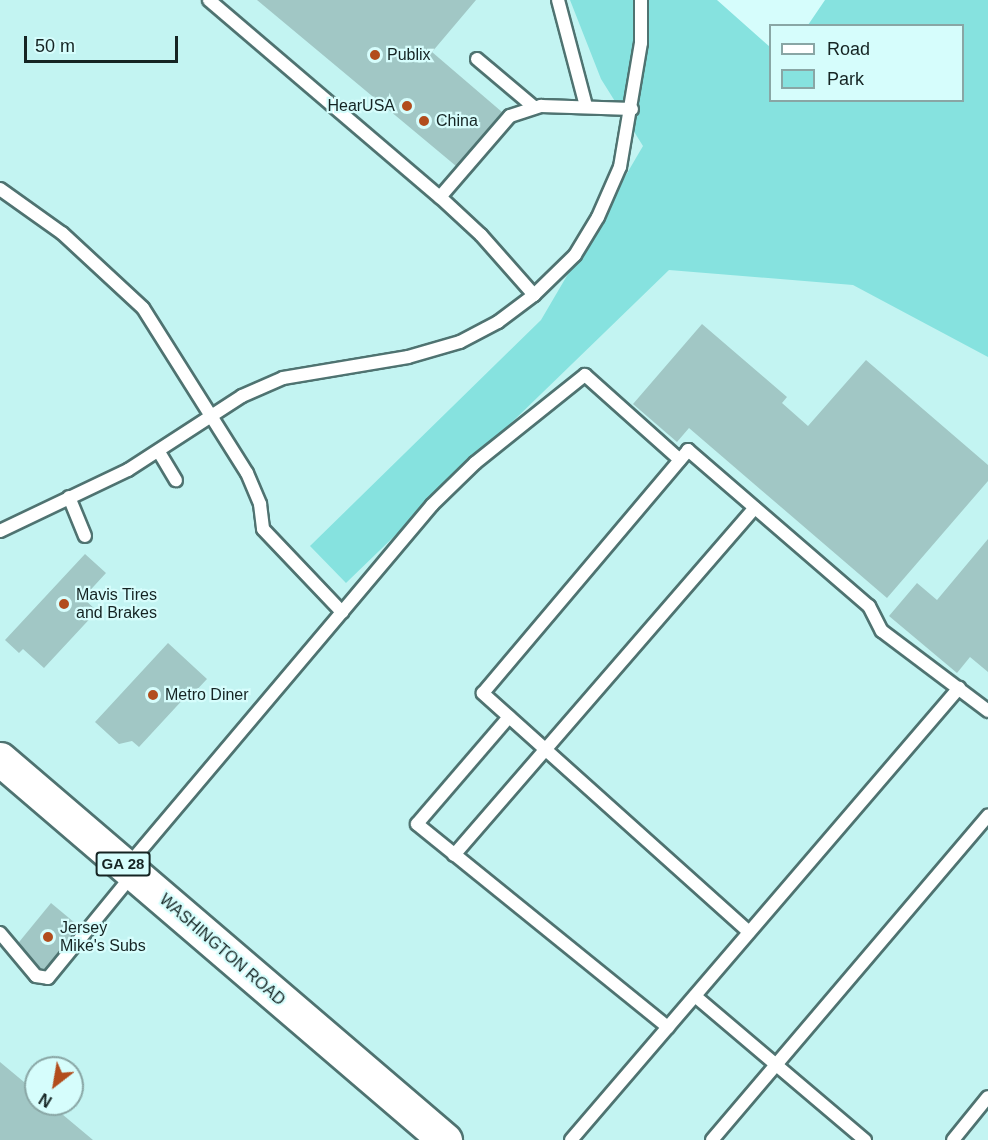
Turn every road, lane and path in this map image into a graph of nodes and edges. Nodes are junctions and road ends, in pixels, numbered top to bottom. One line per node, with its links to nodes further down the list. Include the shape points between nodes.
1 (209, 0): 9 (lane)
2 (558, 0): 5 (lane)
3 (641, 0): 7 (lane)
4 (477, 58): 6 (lane)
5 (586, 106): 6 (lane); 7 (lane)
6 (534, 108): 9 (lane, via 510,116)
7 (632, 109): 10 (lane, via 620,167 598,217 575,255)
8 (0, 189): 11 (lane, via 62,233 143,308)
9 (440, 196): 10 (lane)
10 (534, 295): 11 (lane, via 498,322 460,342 408,357 283,378 242,396)
11 (210, 420): 12 (lane); 19 (lane, via 247,473 260,504 263,529)
12 (159, 452): 14 (lane); 15 (lane)
13 (680, 460): 16 (lane, via 688,450); 19 (lane, via 585,375 475,463 432,505); 22 (lane, via 483,693)
14 (176, 480)
15 (69, 497): 17 (lane); 18 (lane)
16 (755, 508): 20 (lane, via 869,606 882,631); 23 (lane)
17 (0, 531)
18 (85, 536)
19 (342, 612): 27 (lane)
20 (958, 688): 21 (lane); 28 (lane)
21 (988, 711)
22 (509, 717): 23 (lane); 26 (lane, via 417,825)
23 (545, 749): 26 (lane); 28 (lane)
24 (0, 759): 27 (main road, WASHINGTON ROAD / GA 28)
25 (988, 816): 32 (lane)
26 (454, 855): 31 (lane)
27 (130, 870): 29 (lane, via 48,978 36,976); 34 (main road, WASHINGTON ROAD / GA 28)
28 (749, 932): 30 (lane)
29 (0, 933)
30 (695, 996): 31 (lane); 32 (lane)
31 (668, 1027): 35 (lane)
32 (777, 1064): 36 (lane); 37 (lane)
33 (988, 1097): 38 (lane)
34 (445, 1140)
35 (572, 1140)
36 (712, 1140)
37 (866, 1140)
38 (953, 1140)

